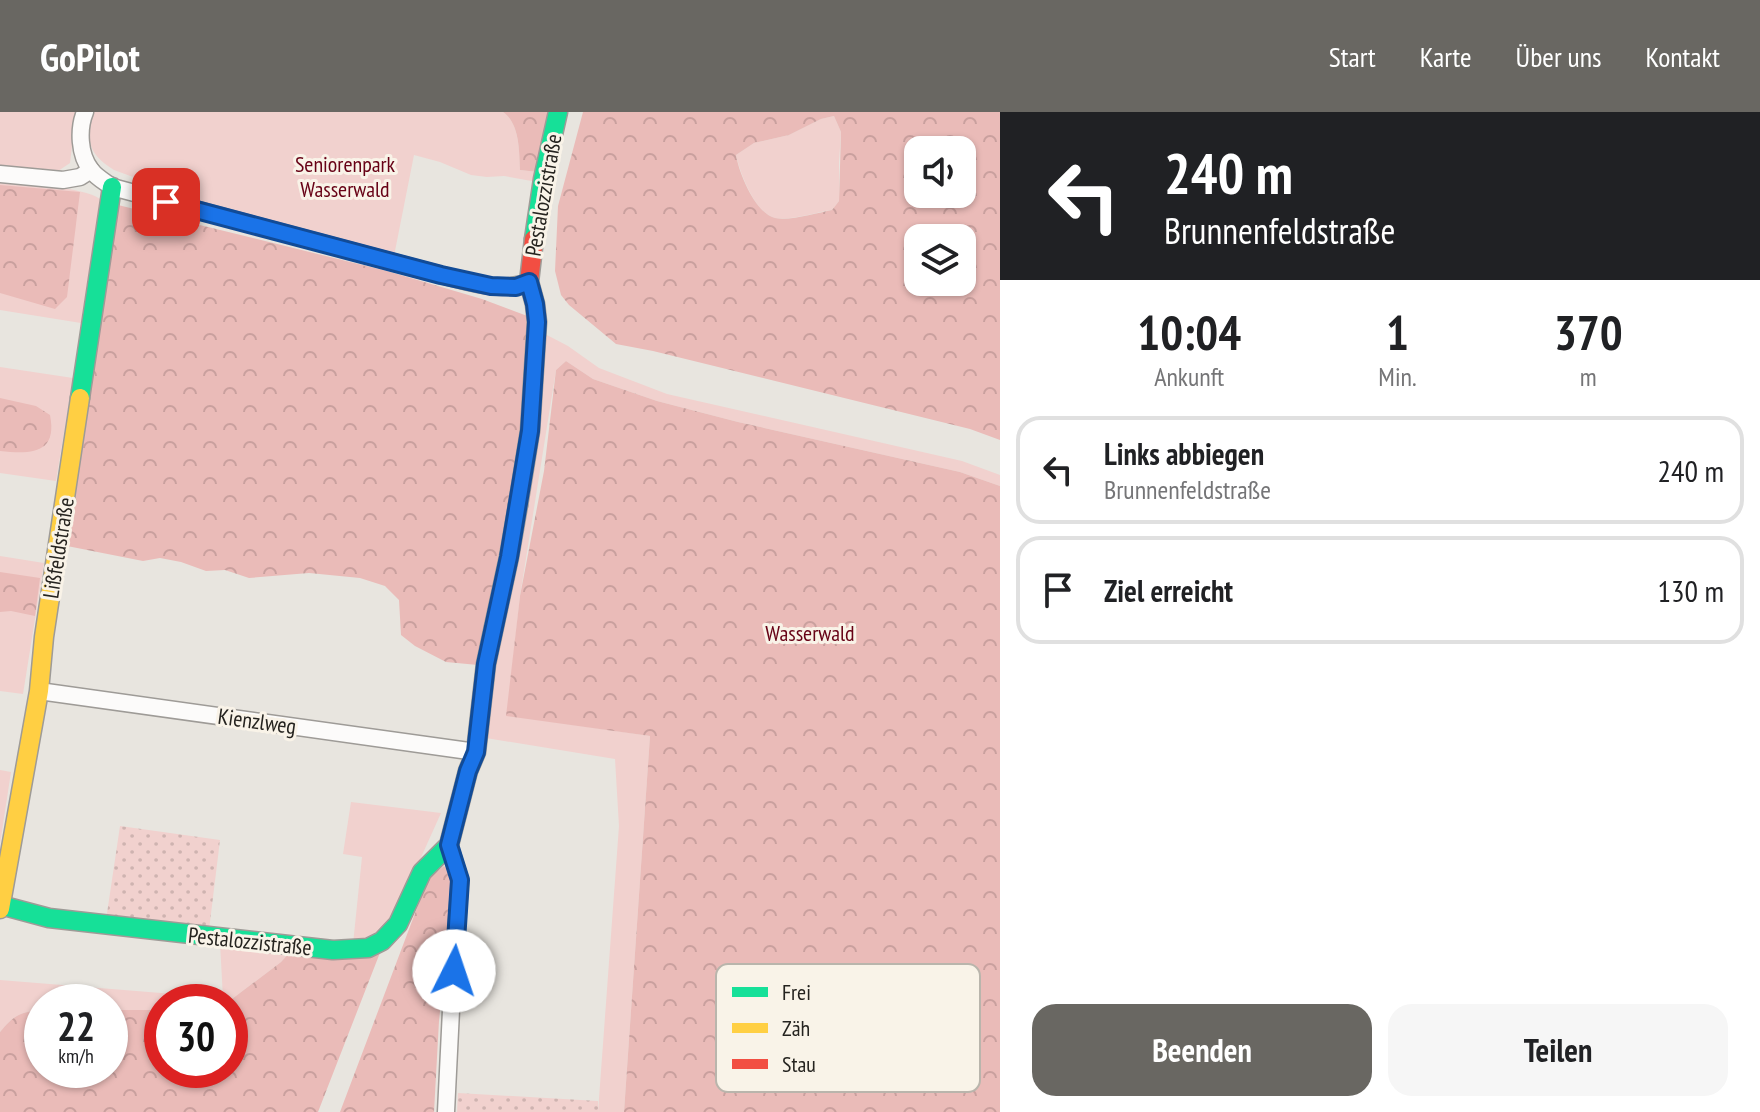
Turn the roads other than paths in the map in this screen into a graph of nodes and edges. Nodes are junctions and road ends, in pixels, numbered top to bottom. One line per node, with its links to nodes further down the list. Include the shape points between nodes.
1 (85, 112): 3 (street, via 81,135)
2 (558, 112): 6 (street, Pestalozzistraße)
3 (91, 170): 4 (street, via 63,180); 5 (street)
4 (0, 174)
5 (112, 187): 6 (street, via 441,275 491,286); 7 (street, Lißfeldstraße)
6 (529, 282): 8 (street, Pestalozzistraße, via 537,322 530,431 486,664)
7 (39, 691): 8 (street, Kienzlweg); 10 (street, Lißfeldstraße)
8 (476, 752): 9 (street, Pestalozzistraße)
9 (449, 845): 10 (street, Pestalozzistraße, via 422,872 398,924 368,948 333,950 114,927); 11 (street, via 460,880)
10 (0, 907)
11 (446, 1112)

